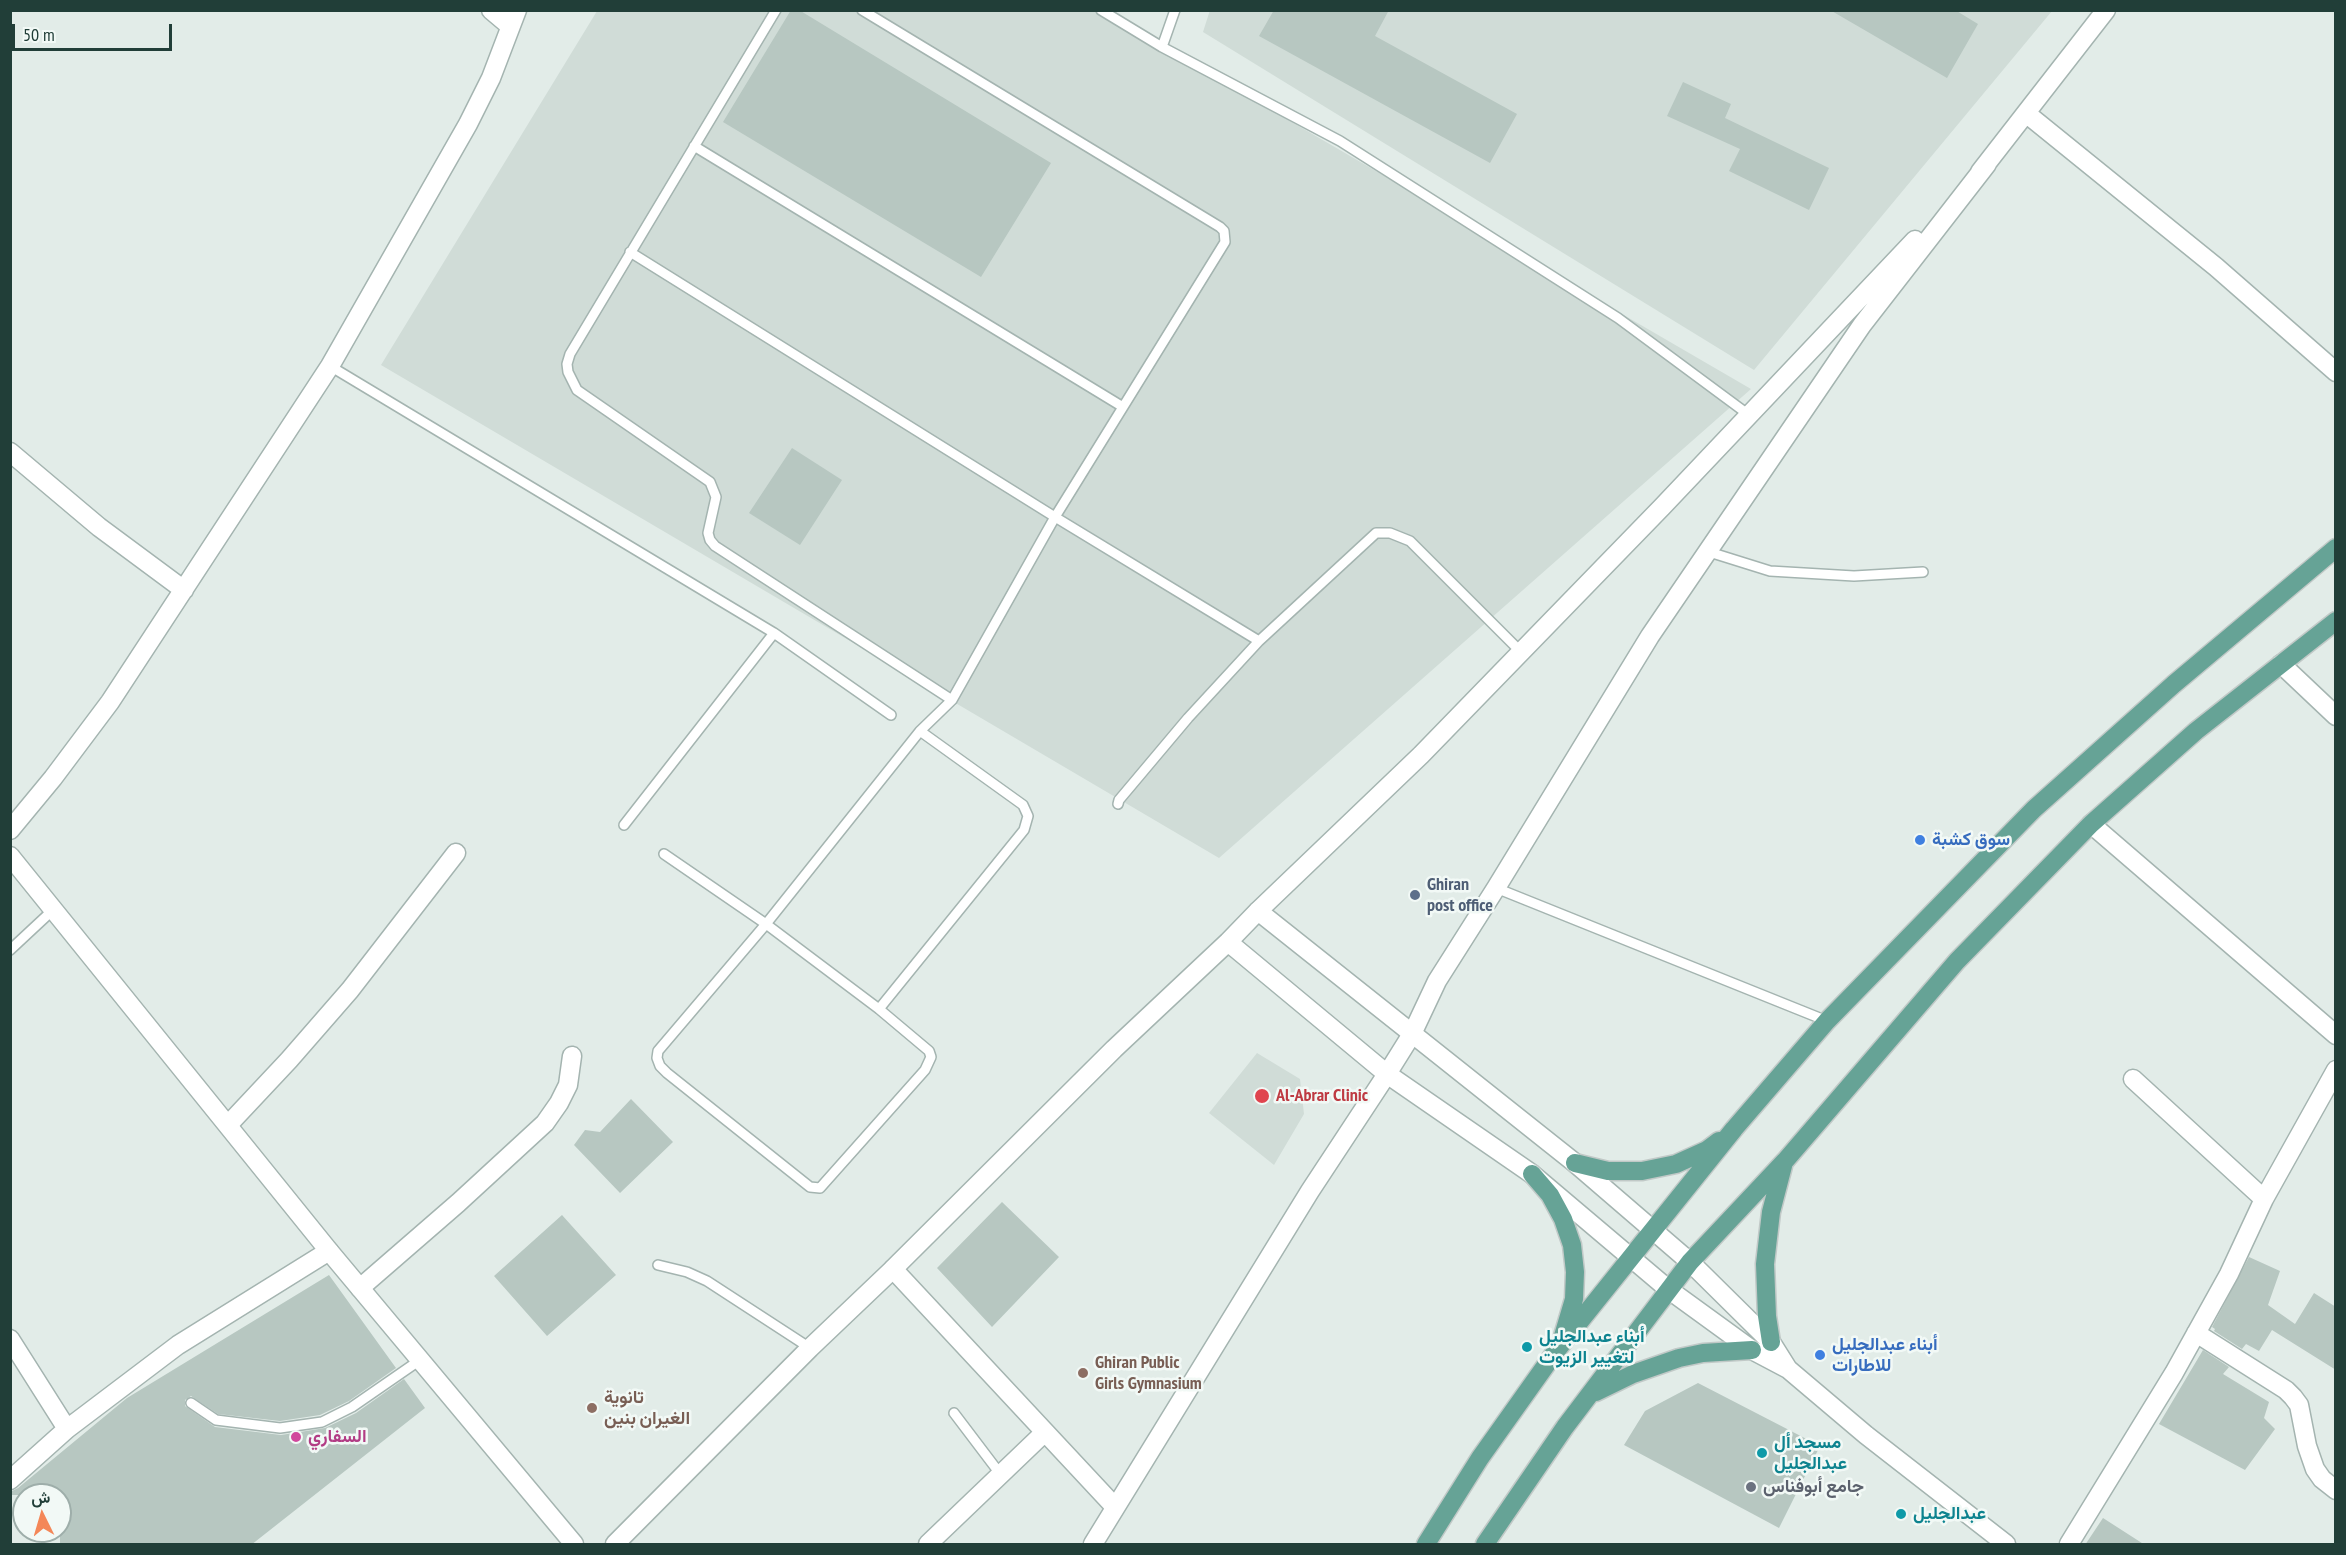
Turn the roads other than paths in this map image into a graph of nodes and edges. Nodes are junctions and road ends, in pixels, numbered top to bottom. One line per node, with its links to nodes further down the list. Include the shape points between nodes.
1 (491, 10): 7 (street)
2 (776, 10): 10 (lane)
3 (862, 10): 15 (lane, via 1224,231 1225,242)
4 (1101, 10): 8 (lane)
5 (1175, 10): 8 (lane)
6 (2106, 10): 9 (street)
7 (514, 18): 13 (street, via 468,124)
8 (1162, 47): 16 (lane, via 1340,141 1618,318)
9 (2027, 114): 11 (street); 14 (street, via 2217,267)
10 (694, 146): 12 (lane); 15 (lane)
11 (1987, 164): 16 (street); 20 (street, via 1862,325)
12 (630, 252): 18 (lane); 28 (lane, via 570,354 568,372 577,390 710,482 716,497 708,533 715,546)
13 (330, 366): 22 (street); 24 (lane)
14 (2336, 372)
15 (1124, 407): 18 (lane)
16 (1749, 415): 26 (street)
17 (10, 452): 22 (street, via 99,527)
18 (1055, 517): 25 (lane); 28 (lane)
19 (2336, 548): 46 (main road, via 2174,684 2034,809)
20 (1706, 551): 21 (lane, via 1770,571 1854,576); 39 (street)
21 (1923, 572)
22 (184, 590): 35 (street, via 110,702)
23 (2336, 621): 27 (main road)
24 (774, 633): 29 (lane); 34 (lane)
25 (1259, 641): 26 (lane, via 1376,533 1390,533 1410,541); 32 (lane, via 1188,718)
26 (1521, 652): 41 (street, via 1421,755)
27 (2281, 664): 30 (street); 33 (main road, via 2196,731)
28 (952, 700): 31 (lane)
29 (891, 715)
30 (2336, 716)
31 (920, 731): 42 (lane); 45 (lane, via 1023,805 1028,816 1024,830)
32 (1118, 804)
33 (2091, 824): 48 (street); 55 (main road, via 1957,961)
34 (624, 825)
35 (10, 830)
36 (456, 853): 53 (street, via 350,990)
37 (664, 854): 42 (lane)
38 (10, 856): 40 (street)
39 (1496, 888): 46 (lane); 47 (street, via 1437,981)
40 (54, 909): 44 (lane); 53 (street)
41 (1258, 911): 43 (street); 47 (street)
42 (766, 924): 45 (lane); 45 (lane, via 664,1043 657,1058 667,1073 813,1189 824,1185 929,1063 929,1051)
43 (1228, 942): 51 (street); 64 (street, via 1114,1049)
44 (10, 950)
45 (879, 1009)
46 (1827, 1021): 54 (main road)
47 (1412, 1034): 51 (street); 56 (street)
48 (2336, 1035)
49 (572, 1056): 65 (street, via 568,1085 545,1123)
50 (2336, 1070): 58 (street)
51 (1387, 1074): 57 (street); 83 (street)
52 (2133, 1079): 58 (street)
53 (228, 1125): 60 (street)
54 (1734, 1129): 56 (main road, via 1707,1150 1676,1164 1642,1171 1608,1171); 59 (main road)
55 (1785, 1161): 62 (main road); 69 (main road, via 1767,1237 1765,1290)
56 (1575, 1163): 59 (street)
57 (1532, 1174): 61 (street); 71 (main road, via 1550,1195 1572,1245 1574,1299 1568,1326)
58 (2265, 1198): 67 (street)
59 (1653, 1231): 61 (main road); 62 (street)
60 (329, 1251): 65 (street); 78 (street, via 178,1345)
61 (1632, 1258): 66 (street); 71 (main road)
62 (1690, 1262): 66 (main road); 69 (street)
63 (658, 1265): 70 (lane, via 707,1281)
64 (893, 1269): 70 (street); 79 (street)
65 (360, 1288): 73 (street)
66 (1668, 1289): 72 (street); 75 (main road)
67 (2196, 1333): 82 (street, via 2293,1397 2299,1405 2315,1469); 91 (street)
68 (10, 1339): 78 (street)
69 (1771, 1342): 74 (street)
70 (810, 1348): 85 (street)
71 (1556, 1350): 88 (main road, via 1480,1458)
72 (1752, 1350): 74 (street); 75 (main road, via 1679,1358 1633,1374)
73 (420, 1360): 76 (lane, via 352,1407 322,1422 280,1428 216,1420); 84 (street)
74 (1788, 1369): 90 (street)
75 (1589, 1396): 89 (main road)
76 (191, 1402)
77 (954, 1413): 80 (lane)
78 (67, 1429): 81 (street)
79 (1046, 1432): 80 (street); 83 (street)
80 (1001, 1475): 86 (street)
81 (10, 1480)
82 (2336, 1490)
83 (1115, 1507): 87 (street)
84 (574, 1545)
85 (615, 1545)
86 (928, 1545)
87 (1093, 1545)
88 (1426, 1545)
89 (1485, 1545)
90 (2006, 1545)
91 (2069, 1545)

